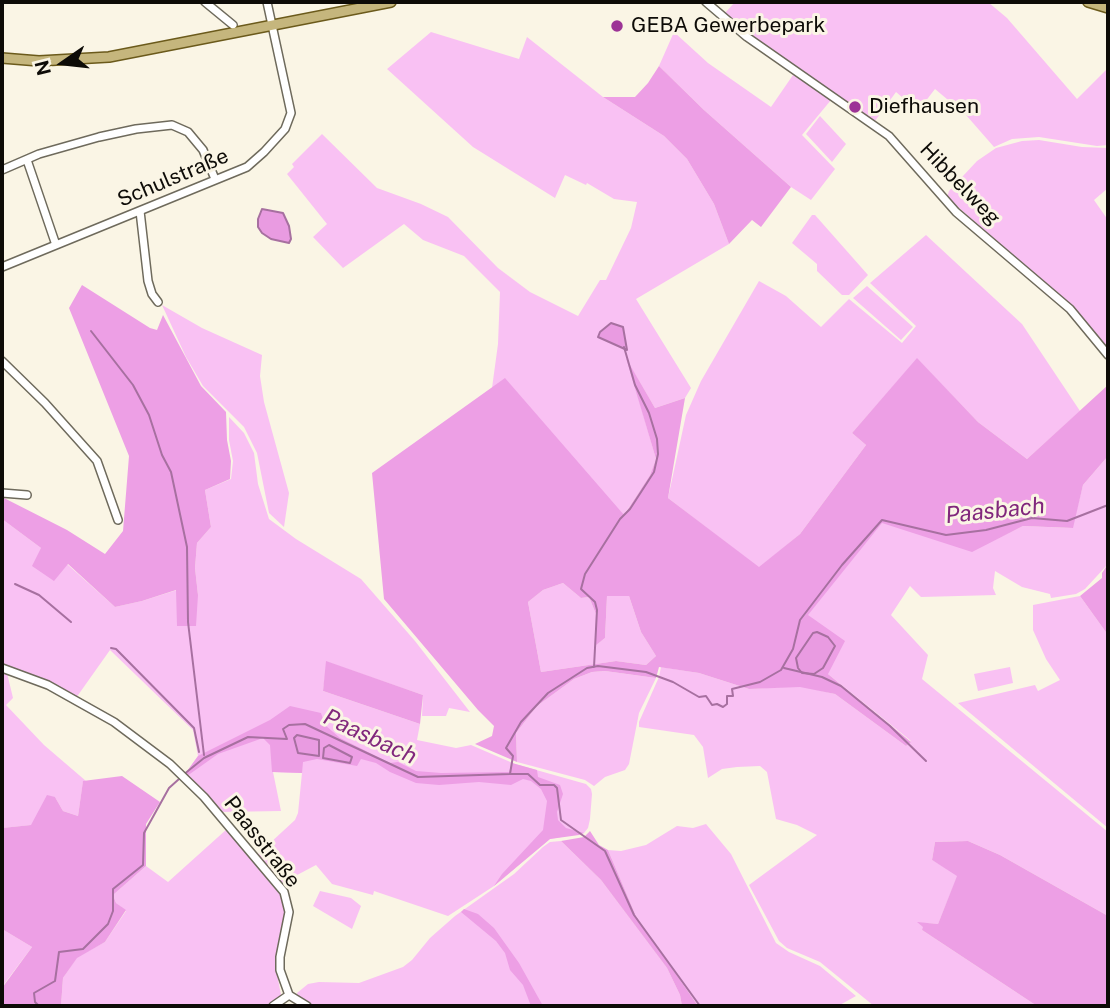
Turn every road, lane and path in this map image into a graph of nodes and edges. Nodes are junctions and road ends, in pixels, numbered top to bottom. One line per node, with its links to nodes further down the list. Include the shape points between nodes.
1 (205, 2): 7 (street)
2 (267, 2): 8 (street)
3 (391, 2): 8 (main road)
4 (706, 2): 17 (street, Hibbelweg, via 757,44 889,136 956,212 1070,309)
5 (1088, 2): 6 (main road)
6 (1108, 8)
7 (233, 25)
8 (272, 25): 9 (main road, via 109,57); 12 (street, Schulstraße, via 291,106 290,120 247,167)
9 (2, 58)
10 (27, 160): 11 (street); 12 (street, via 99,137 172,125 188,132 203,150); 14 (street)
11 (2, 170)
12 (215, 179): 13 (street, Schulstraße)
13 (140, 211): 14 (street, Schulstraße); 16 (street, via 148,281)
14 (56, 245): 15 (street, Schulstraße)
15 (2, 267)
16 (158, 302)
17 (1108, 355)
18 (2, 361): 21 (street, via 97,461)
19 (2, 493): 20 (street)
20 (27, 495)
21 (118, 520)
22 (2, 668): 23 (street, Paasstraße, via 48,685 114,722 186,779 284,892 289,912 280,970)
23 (289, 995): 24 (street); 25 (street)
24 (273, 1006)
25 (307, 1006)

